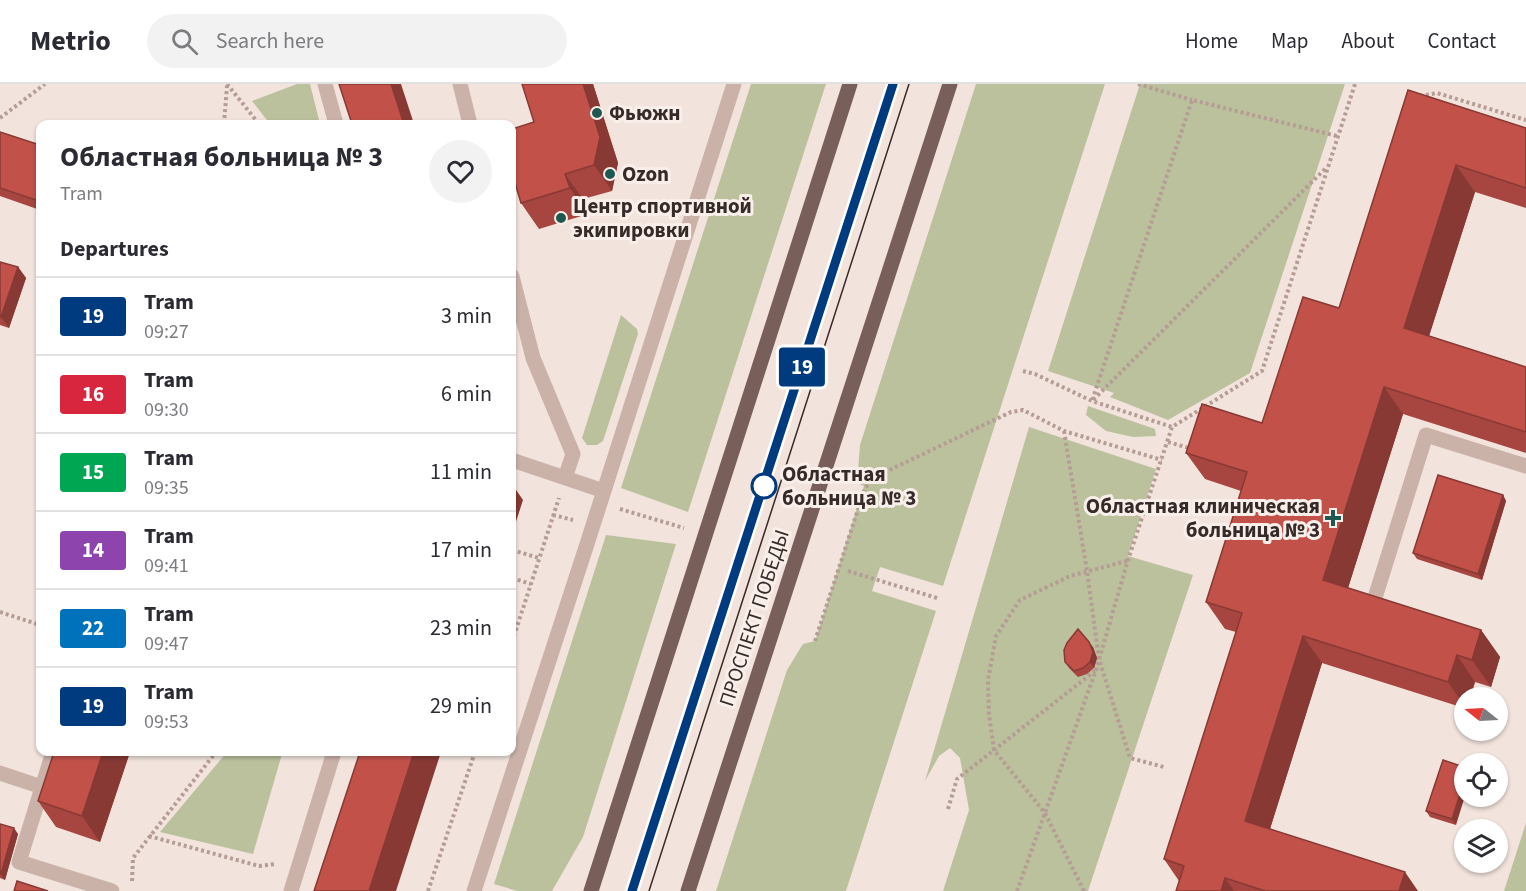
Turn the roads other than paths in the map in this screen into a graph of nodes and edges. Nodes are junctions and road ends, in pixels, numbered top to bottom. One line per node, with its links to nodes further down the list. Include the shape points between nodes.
1 (325, 84): 6 (street)
2 (460, 84): 7 (street)
3 (734, 84): 12 (street)
4 (850, 84): 21 (main road)
5 (950, 84): 22 (main road, ПРОСПЕКТ ПОБЕДЫ)
6 (335, 120)
7 (469, 120)
8 (516, 292): 11 (street, via 533,358 573,454)
9 (516, 461): 11 (street)
10 (1526, 466): 13 (street, via 1426,435)
11 (566, 478): 12 (street)
12 (604, 491): 20 (street)
13 (1373, 604)
14 (52, 756): 17 (street)
15 (333, 756): 19 (street)
16 (0, 773): 17 (street)
17 (42, 787): 18 (street, via 19,862)
18 (112, 891)
19 (291, 891)
20 (474, 891)
21 (591, 891)
22 (688, 891)

